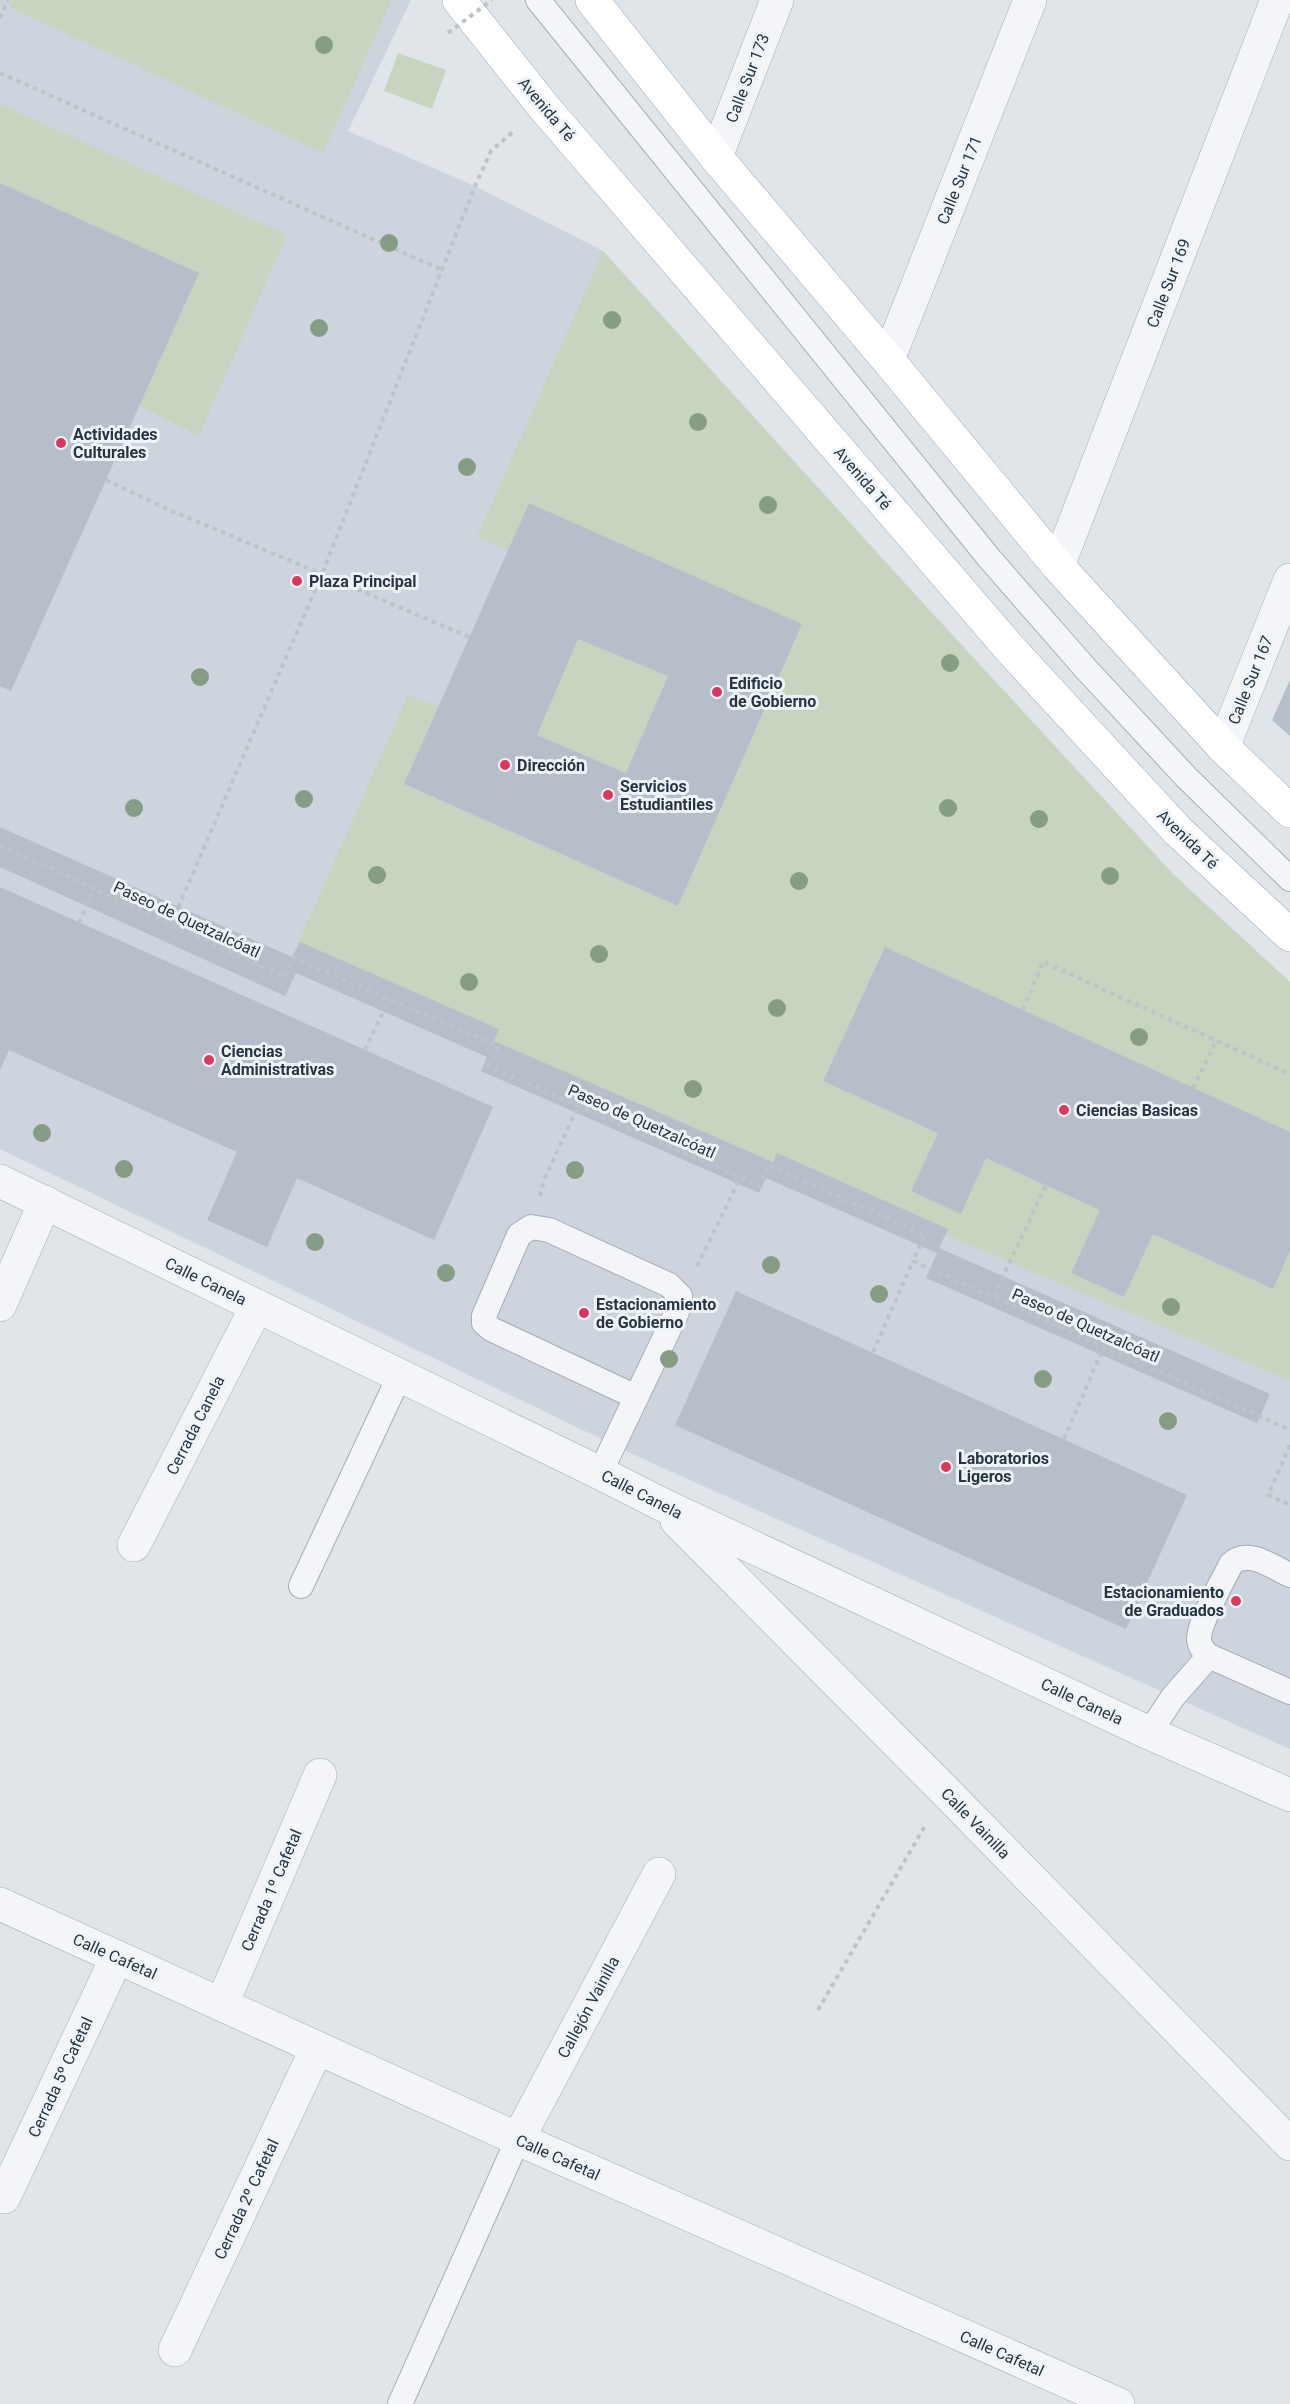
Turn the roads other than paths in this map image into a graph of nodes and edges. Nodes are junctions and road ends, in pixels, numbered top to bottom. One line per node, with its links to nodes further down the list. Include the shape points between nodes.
1 (459, 0): 14 (main road, Avenida Té, via 543,106 1012,651 1178,831)
2 (538, 0): 13 (lane, via 989,558 1186,777)
3 (592, 0): 7 (main road)
4 (777, 0): 7 (street, Calle Sur 173)
5 (1030, 0): 8 (street, Calle Sur 171)
6 (1277, 0): 9 (street, Calle Sur 169)
7 (716, 157): 8 (main road)
8 (888, 360): 9 (main road)
9 (1058, 566): 11 (main road)
10 (1290, 580): 11 (street, Calle Sur 167)
11 (1223, 747): 12 (main road)
12 (1290, 811)
13 (1290, 879)
14 (1290, 935)
15 (0, 1181): 16 (street, Calle Canela)
16 (45, 1202): 17 (street); 18 (street, Calle Canela)
17 (0, 1305)
18 (257, 1306): 19 (street, Calle Canela); 23 (street, Cerrada Canela)
19 (400, 1375): 21 (street, Calle Canela); 25 (lane)
20 (636, 1397): 20 (lane, via 677,1312 680,1296 669,1286 549,1230 531,1227 519,1235 484,1323); 21 (lane)
21 (600, 1473): 22 (street, Calle Canela)
22 (661, 1504): 28 (street, Calle Canela); 37 (street, Calle Vainilla)
23 (134, 1545)
24 (1290, 1575): 26 (lane, via 1251,1557 1238,1558 1231,1564 1202,1624 1199,1640)
25 (301, 1586)
26 (1209, 1656): 27 (lane); 28 (lane, via 1173,1697)
27 (1290, 1692)
28 (1149, 1733): 30 (street, Calle Canela)
29 (320, 1775): 34 (street, Cerrada 1º Cafetal)
30 (1290, 1795)
31 (659, 1874): 36 (street, Callejón Vainilla)
32 (0, 1904): 33 (street, Calle Cafetal)
33 (117, 1957): 34 (street, Calle Cafetal); 38 (street, Cerrada 5º Cafetal)
34 (222, 2004): 35 (street, Calle Cafetal)
35 (317, 2048): 36 (street, Calle Cafetal); 39 (street, Cerrada 2º Cafetal)
36 (518, 2139): 40 (lane); 41 (street, Calle Cafetal)
37 (1290, 2144)
38 (4, 2197)
39 (175, 2350)
40 (400, 2404)
41 (1118, 2404)

